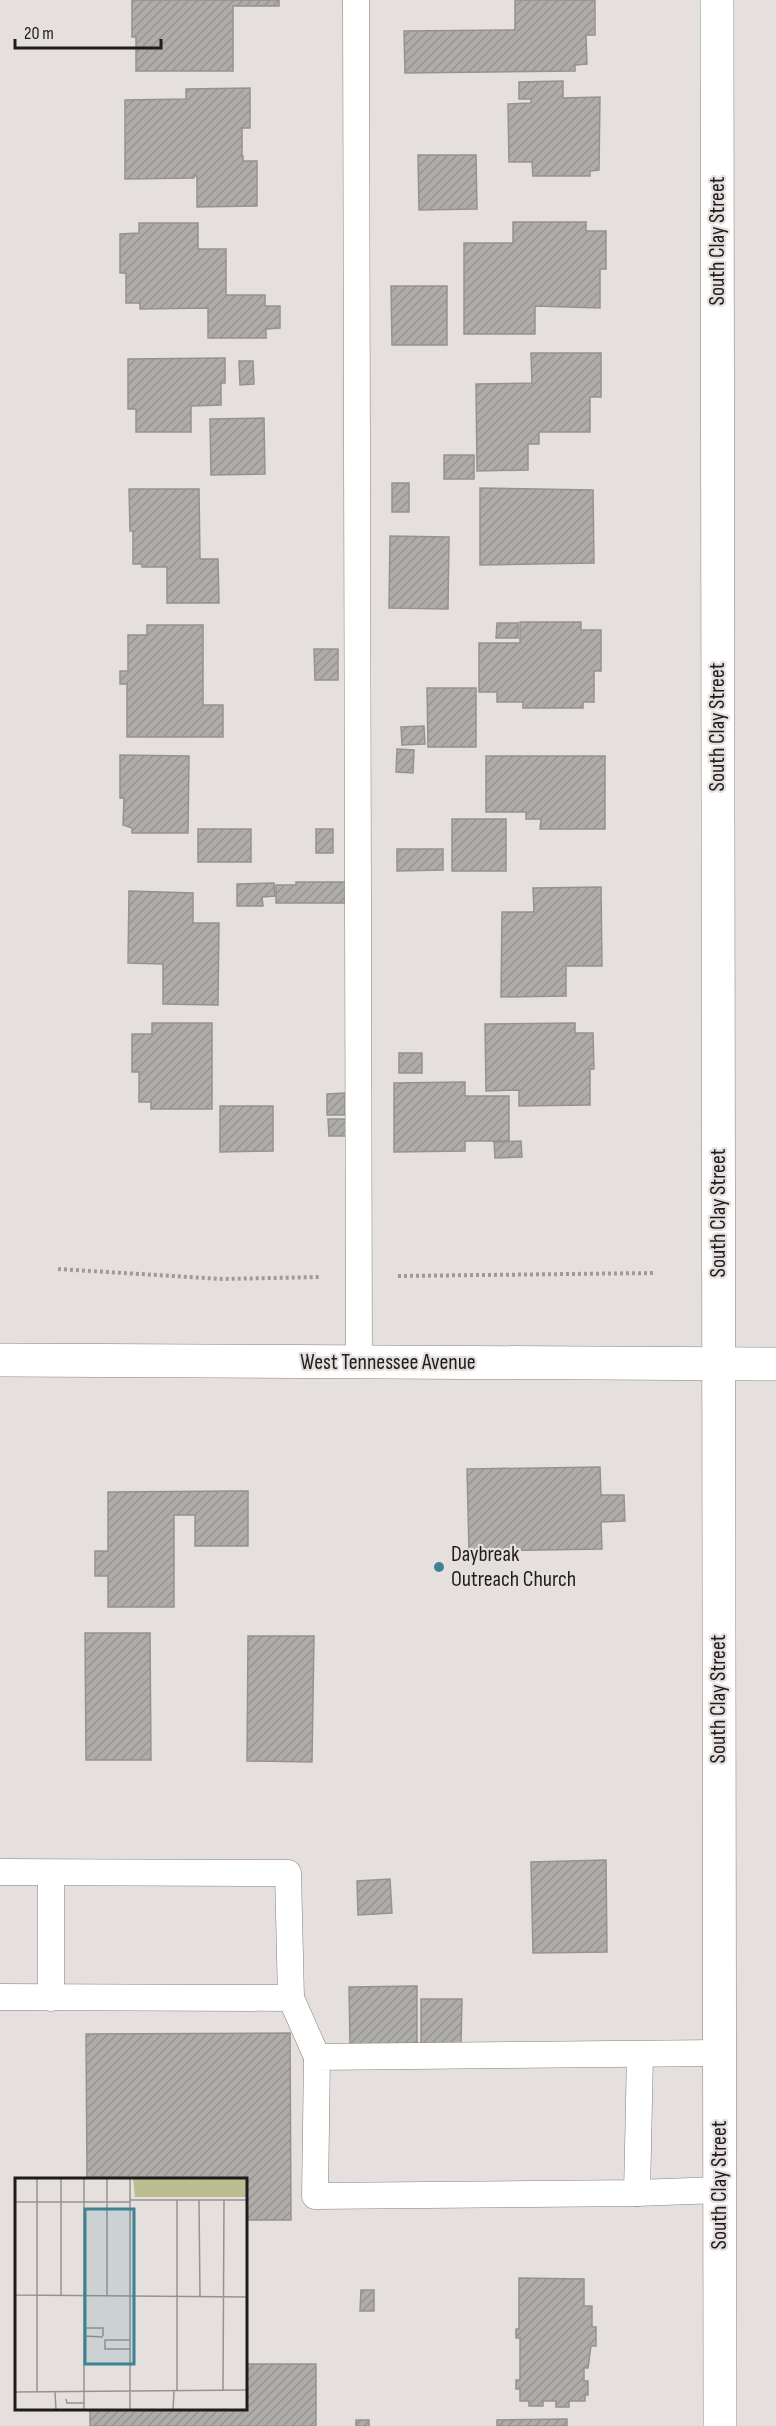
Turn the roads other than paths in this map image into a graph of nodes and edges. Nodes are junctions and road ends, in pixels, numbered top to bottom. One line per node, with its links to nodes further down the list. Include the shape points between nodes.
1 (356, 0): 4 (lane)
2 (717, 0): 5 (street, South Clay Street)
3 (0, 1360): 4 (street, West Tennessee Avenue)
4 (359, 1362): 5 (street, West Tennessee Avenue)
5 (717, 1362): 6 (street, West Tennessee Avenue); 12 (street, South Clay Street)
6 (776, 1364)
7 (0, 1872): 8 (lane)
8 (51, 1873): 10 (lane); 11 (lane, via 288,1873)
9 (0, 1997): 10 (lane)
10 (51, 1998): 11 (lane)
11 (291, 1998): 14 (lane)
12 (719, 2053): 13 (lane); 15 (street, South Clay Street)
13 (640, 2055): 14 (lane); 16 (lane)
14 (317, 2057): 16 (lane, via 315,2196)
15 (719, 2190): 16 (lane); 17 (street, South Clay Street)
16 (637, 2193)
17 (720, 2426)

